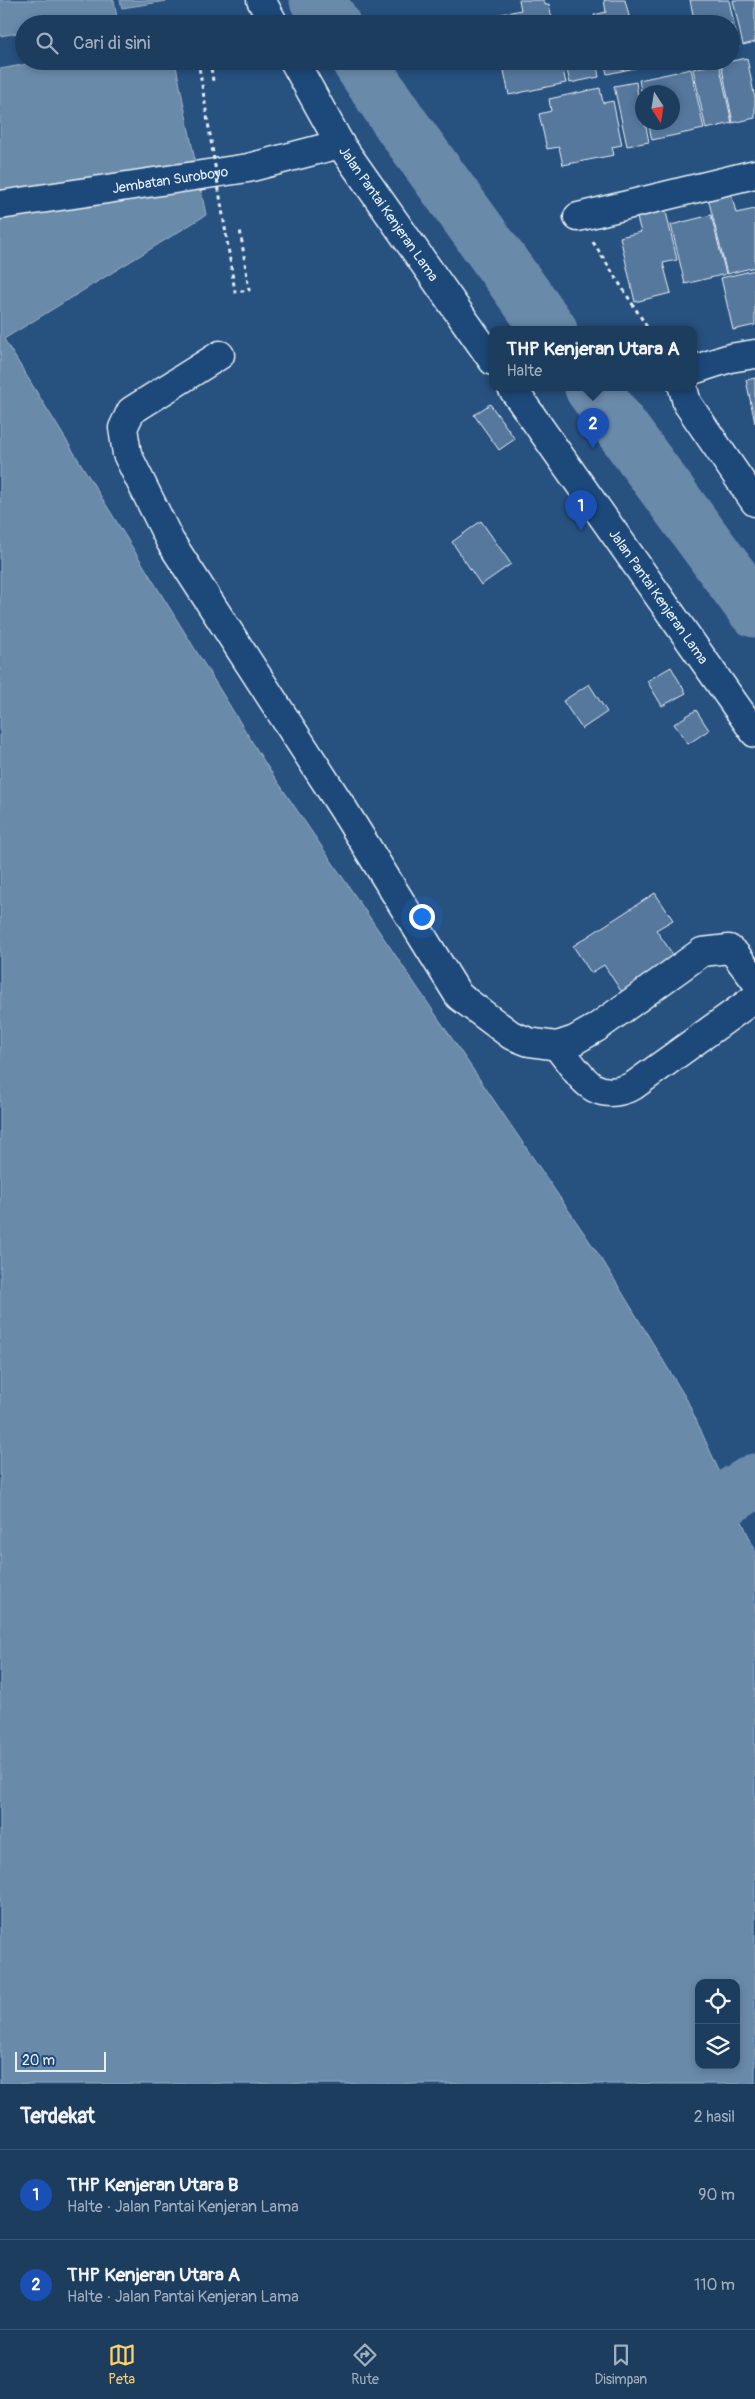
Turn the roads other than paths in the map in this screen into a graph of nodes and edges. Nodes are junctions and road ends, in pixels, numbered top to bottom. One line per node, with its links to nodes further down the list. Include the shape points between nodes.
1 (261, 0): 2 (main road)
2 (269, 15)
3 (299, 70): 4 (main road, Jalan Pantai Kenjeran Lama)
4 (340, 144): 6 (main road, Jembatan Suroboyo, via 248,168); 10 (main road, Jalan Pantai Kenjeran Lama)
5 (755, 174): 7 (main road)
6 (0, 205)
7 (578, 217)
8 (755, 354): 11 (main road)
9 (220, 355): 18 (main road, via 131,411 123,428 127,454 135,474 170,541 342,807 459,996 511,1034 529,1042)
10 (489, 355)
11 (697, 369)
12 (514, 391): 15 (main road, Jalan Pantai Kenjeran Lama)
13 (684, 391): 14 (main road, via 687,403)
14 (755, 502)
15 (755, 733)
16 (755, 980): 18 (main road, via 728,949 702,952 596,1028)
17 (755, 998): 18 (main road, via 633,1086 618,1093 601,1092 587,1084)
18 (558, 1046)

